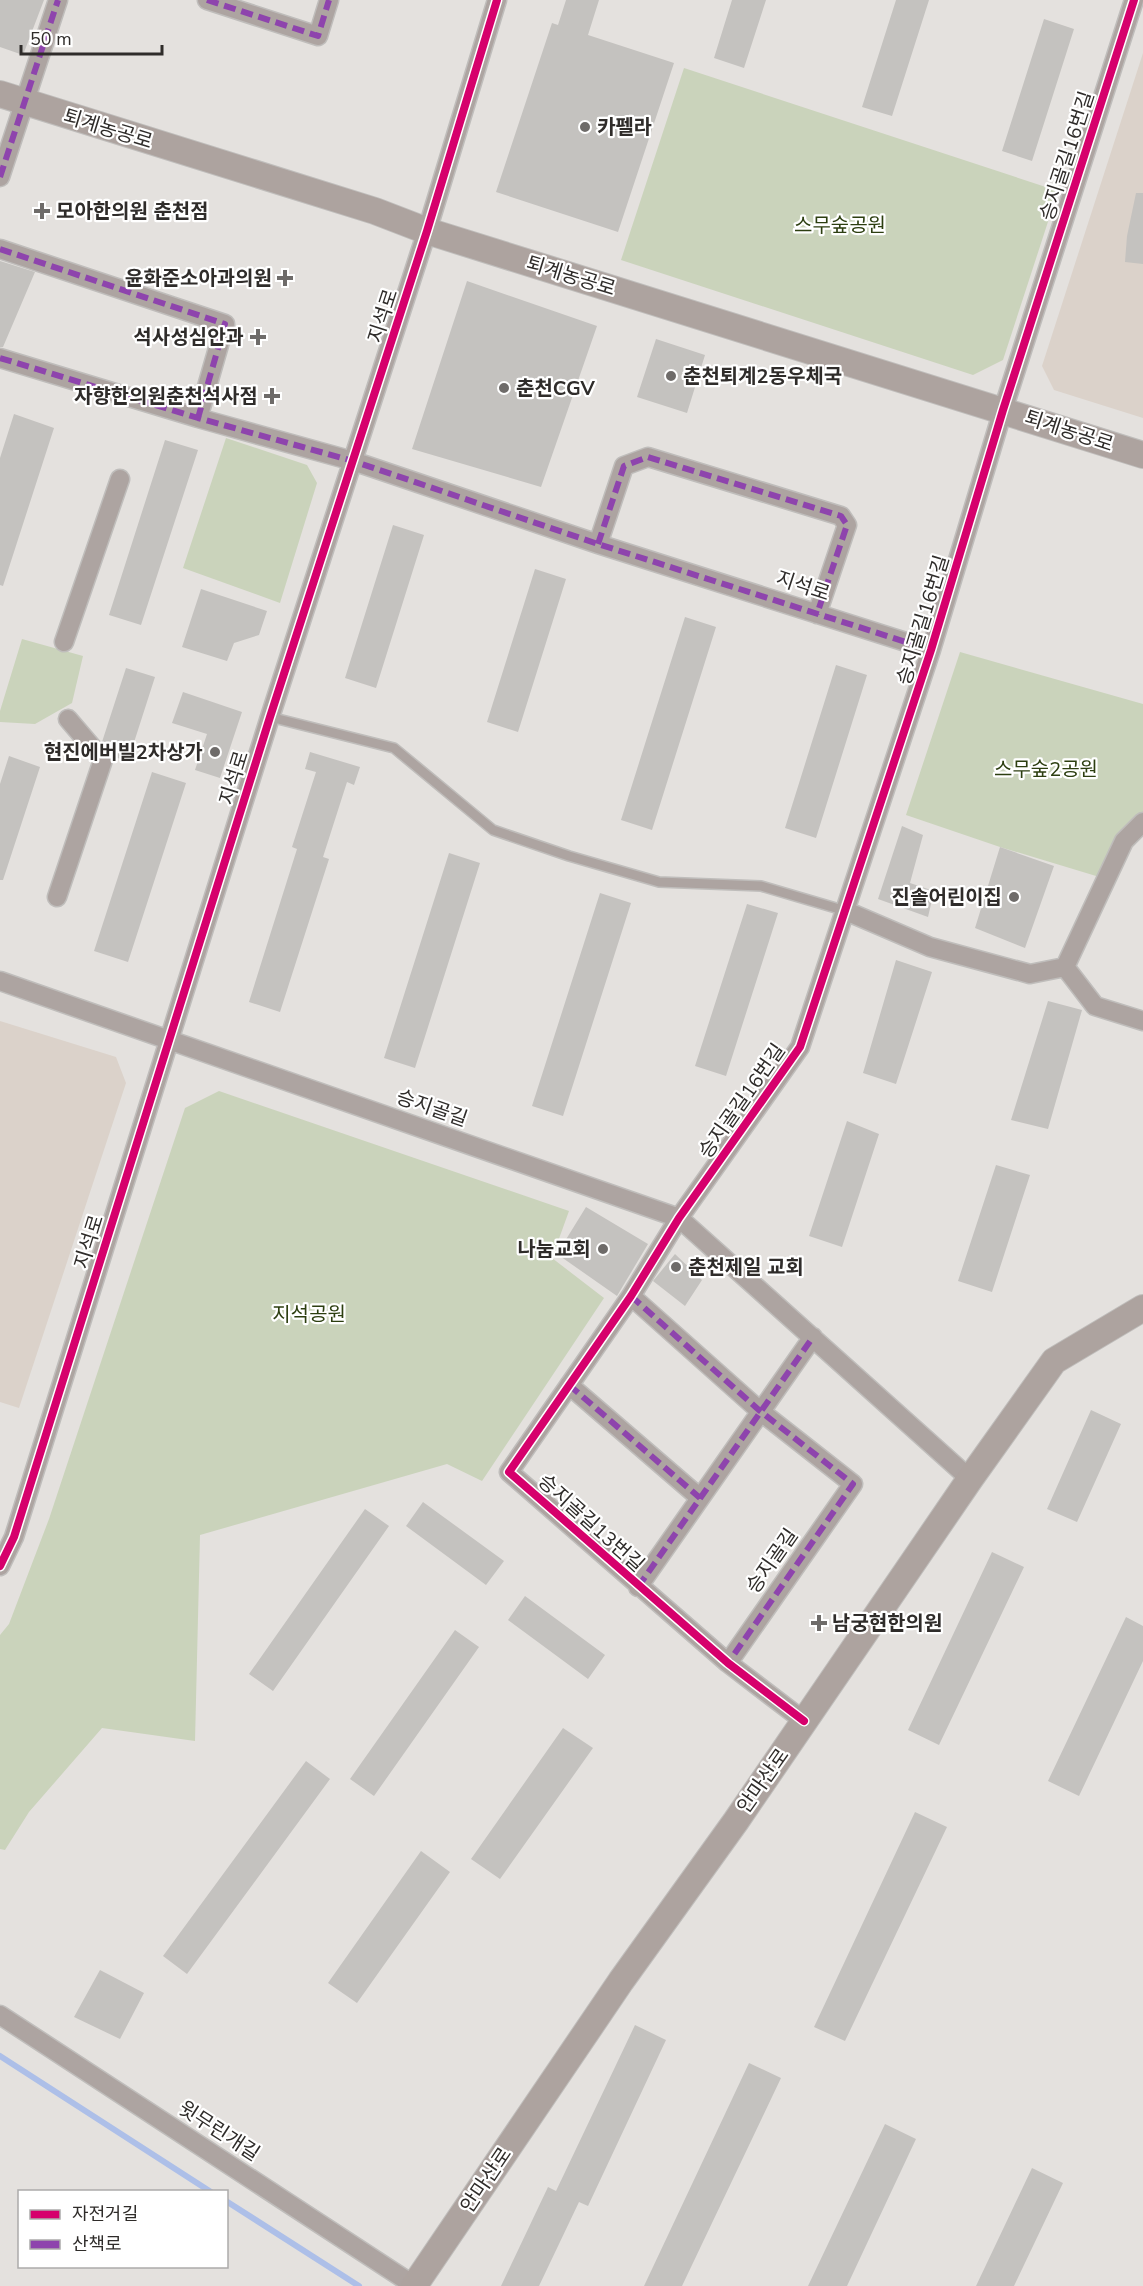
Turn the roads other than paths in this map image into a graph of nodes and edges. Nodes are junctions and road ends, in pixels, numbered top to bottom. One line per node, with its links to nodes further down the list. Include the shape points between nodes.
1 (58, 0): 6 (street)
2 (207, 0): 3 (street, via 318,36)
3 (329, 0)
4 (497, 0): 8 (street, 지석로)
5 (1134, 0): 11 (street, 승지골길16번길)
6 (12, 98): 7 (street); 8 (street, 퇴계농공로)
7 (0, 177)
8 (427, 231): 11 (street, 퇴계농공로); 14 (street, 지석로)
9 (0, 249): 12 (street, via 225,324)
10 (0, 358): 12 (street)
11 (1003, 410): 13 (street, 퇴계농공로); 19 (street, 승지골길16번길)
12 (198, 418): 14 (street)
13 (1143, 455)
14 (353, 461): 16 (street, 지석로); 20 (street, 지석로)
15 (120, 479): 18 (street)
16 (598, 544): 17 (street, 지석로); 17 (street, via 624,466 648,457 841,516 847,525)
17 (818, 614): 19 (street, 지석로)
18 (64, 642)
19 (931, 650): 24 (street, 승지골길16번길)
20 (270, 717): 24 (lane, via 394,748 493,830 569,856 659,882 761,886); 28 (street, 지석로)
21 (68, 719): 23 (street, via 103,760)
22 (1143, 822): 25 (street, via 1124,841)
23 (57, 897)
24 (846, 911): 25 (street, via 930,947 1030,974); 29 (street, 승지골길16번길, via 800,1047)
25 (1065, 967): 27 (street, via 1095,1006)
26 (0, 981): 28 (street, 승지골길)
27 (1143, 1021)
28 (169, 1039): 29 (street, 승지골길); 37 (street, 지석로, via 14,1537)
29 (679, 1218): 30 (street, 승지골길13번길); 32 (street, 승지골길)
30 (631, 1296): 33 (street, 승지골길13번길); 34 (street)
31 (1143, 1308): 35 (street, 안마산로, via 1054,1361)
32 (813, 1337): 34 (street); 35 (street, 승지골길)
33 (569, 1385): 36 (street); 38 (street, 승지골길13번길, via 509,1472)
34 (760, 1411): 36 (street); 39 (street, 승지골길, via 853,1484)
35 (970, 1479): 40 (street, 안마산로)
36 (700, 1498): 38 (street)
37 (0, 1566)
38 (638, 1587): 39 (street, 승지골길13번길)
39 (728, 1663): 40 (street, 승지골길13번길)
40 (804, 1721): 42 (street, 안마산로)
41 (0, 2014): 42 (street, 윗무린개길)
42 (414, 2286)

